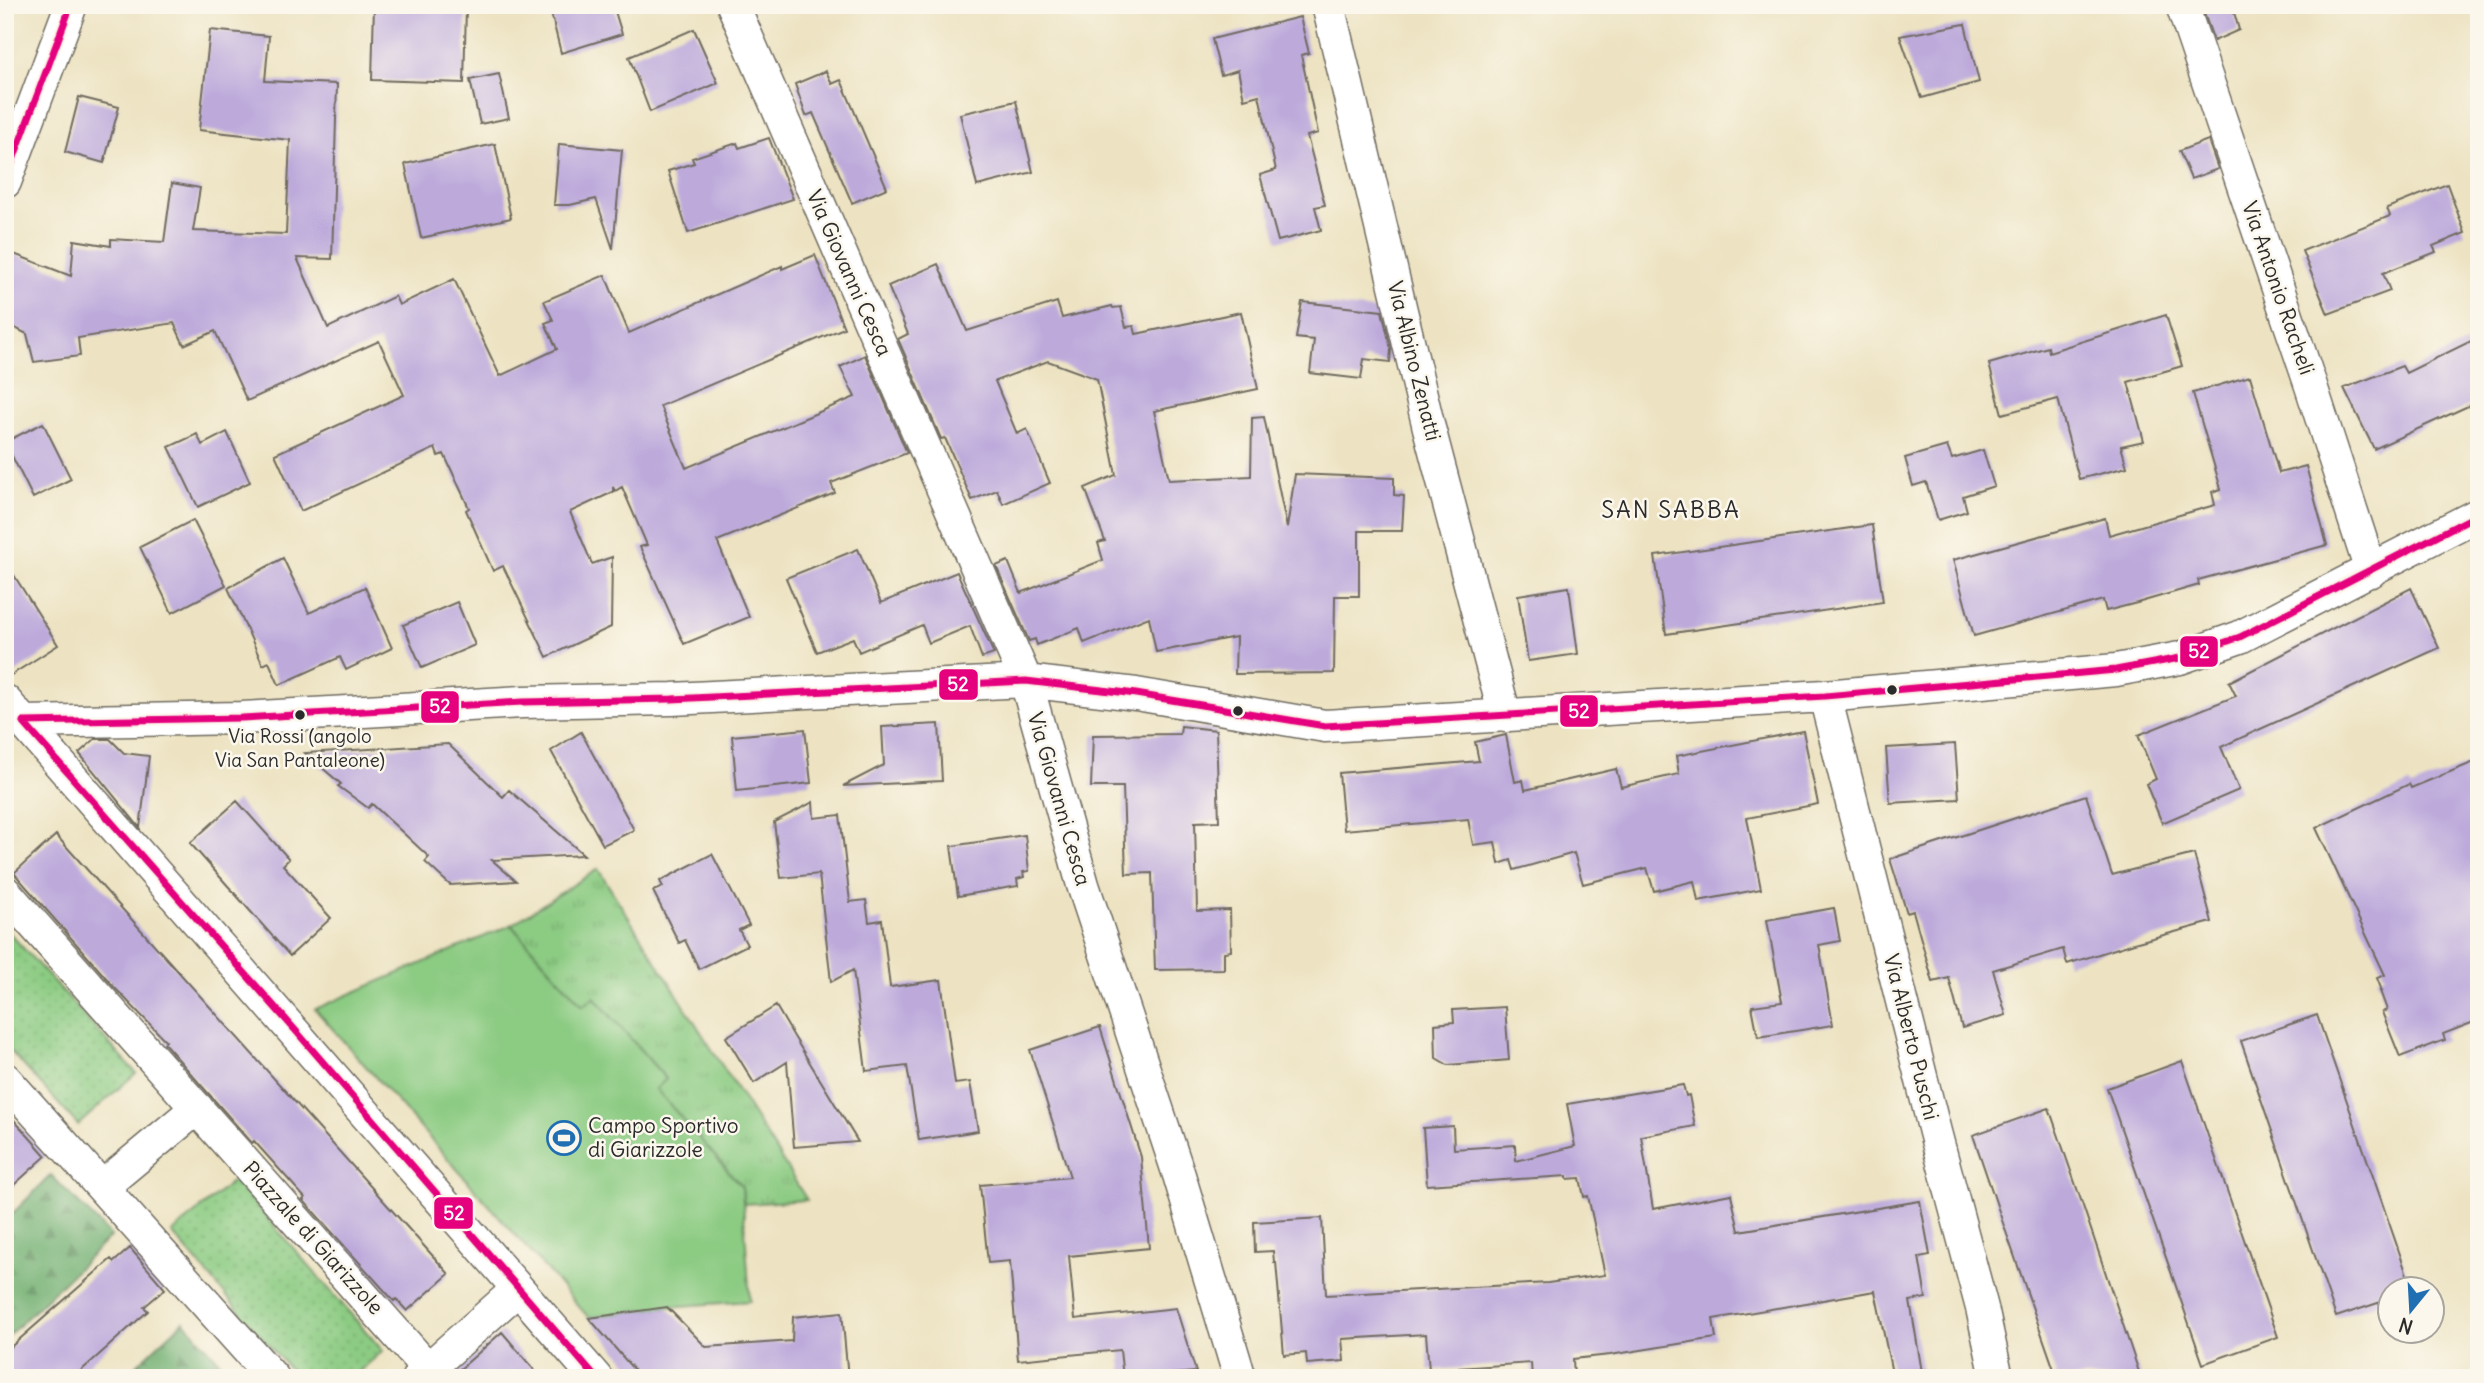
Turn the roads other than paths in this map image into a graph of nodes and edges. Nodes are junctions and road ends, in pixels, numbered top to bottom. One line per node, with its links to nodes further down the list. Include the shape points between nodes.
1 (71, 5): 5 (street)
2 (733, 5): 8 (street, Via Giovanni Cesca)
3 (1328, 5): 11 (street, Via Albino Zenatti, via 1429,428)
4 (2182, 5): 7 (street, Via Antonio Racheli)
5 (5, 182)
6 (2479, 514): 7 (street)
7 (2371, 571): 9 (street, via 2240,636 2180,658 2116,670)
8 (1026, 681): 10 (street, via 242,718); 11 (street, via 1136,694 1325,726); 20 (street, Via Giovanni Cesca, via 1083,886 1179,1175)
9 (1825, 696): 11 (street); 21 (street, Via Alberto Puschi)
10 (14, 711): 16 (street)
11 (1505, 716)
12 (5, 892): 14 (street, Piazzale di Giarizzole)
13 (5, 1079): 15 (street)
14 (197, 1108): 15 (street); 17 (street, Piazzale di Giarizzole)
15 (102, 1187): 18 (street)
16 (518, 1289): 17 (street, Piazzale di Giarizzole); 19 (street)
17 (423, 1373)
18 (273, 1378)
19 (596, 1378)
20 (1240, 1378)
21 (1997, 1378)

